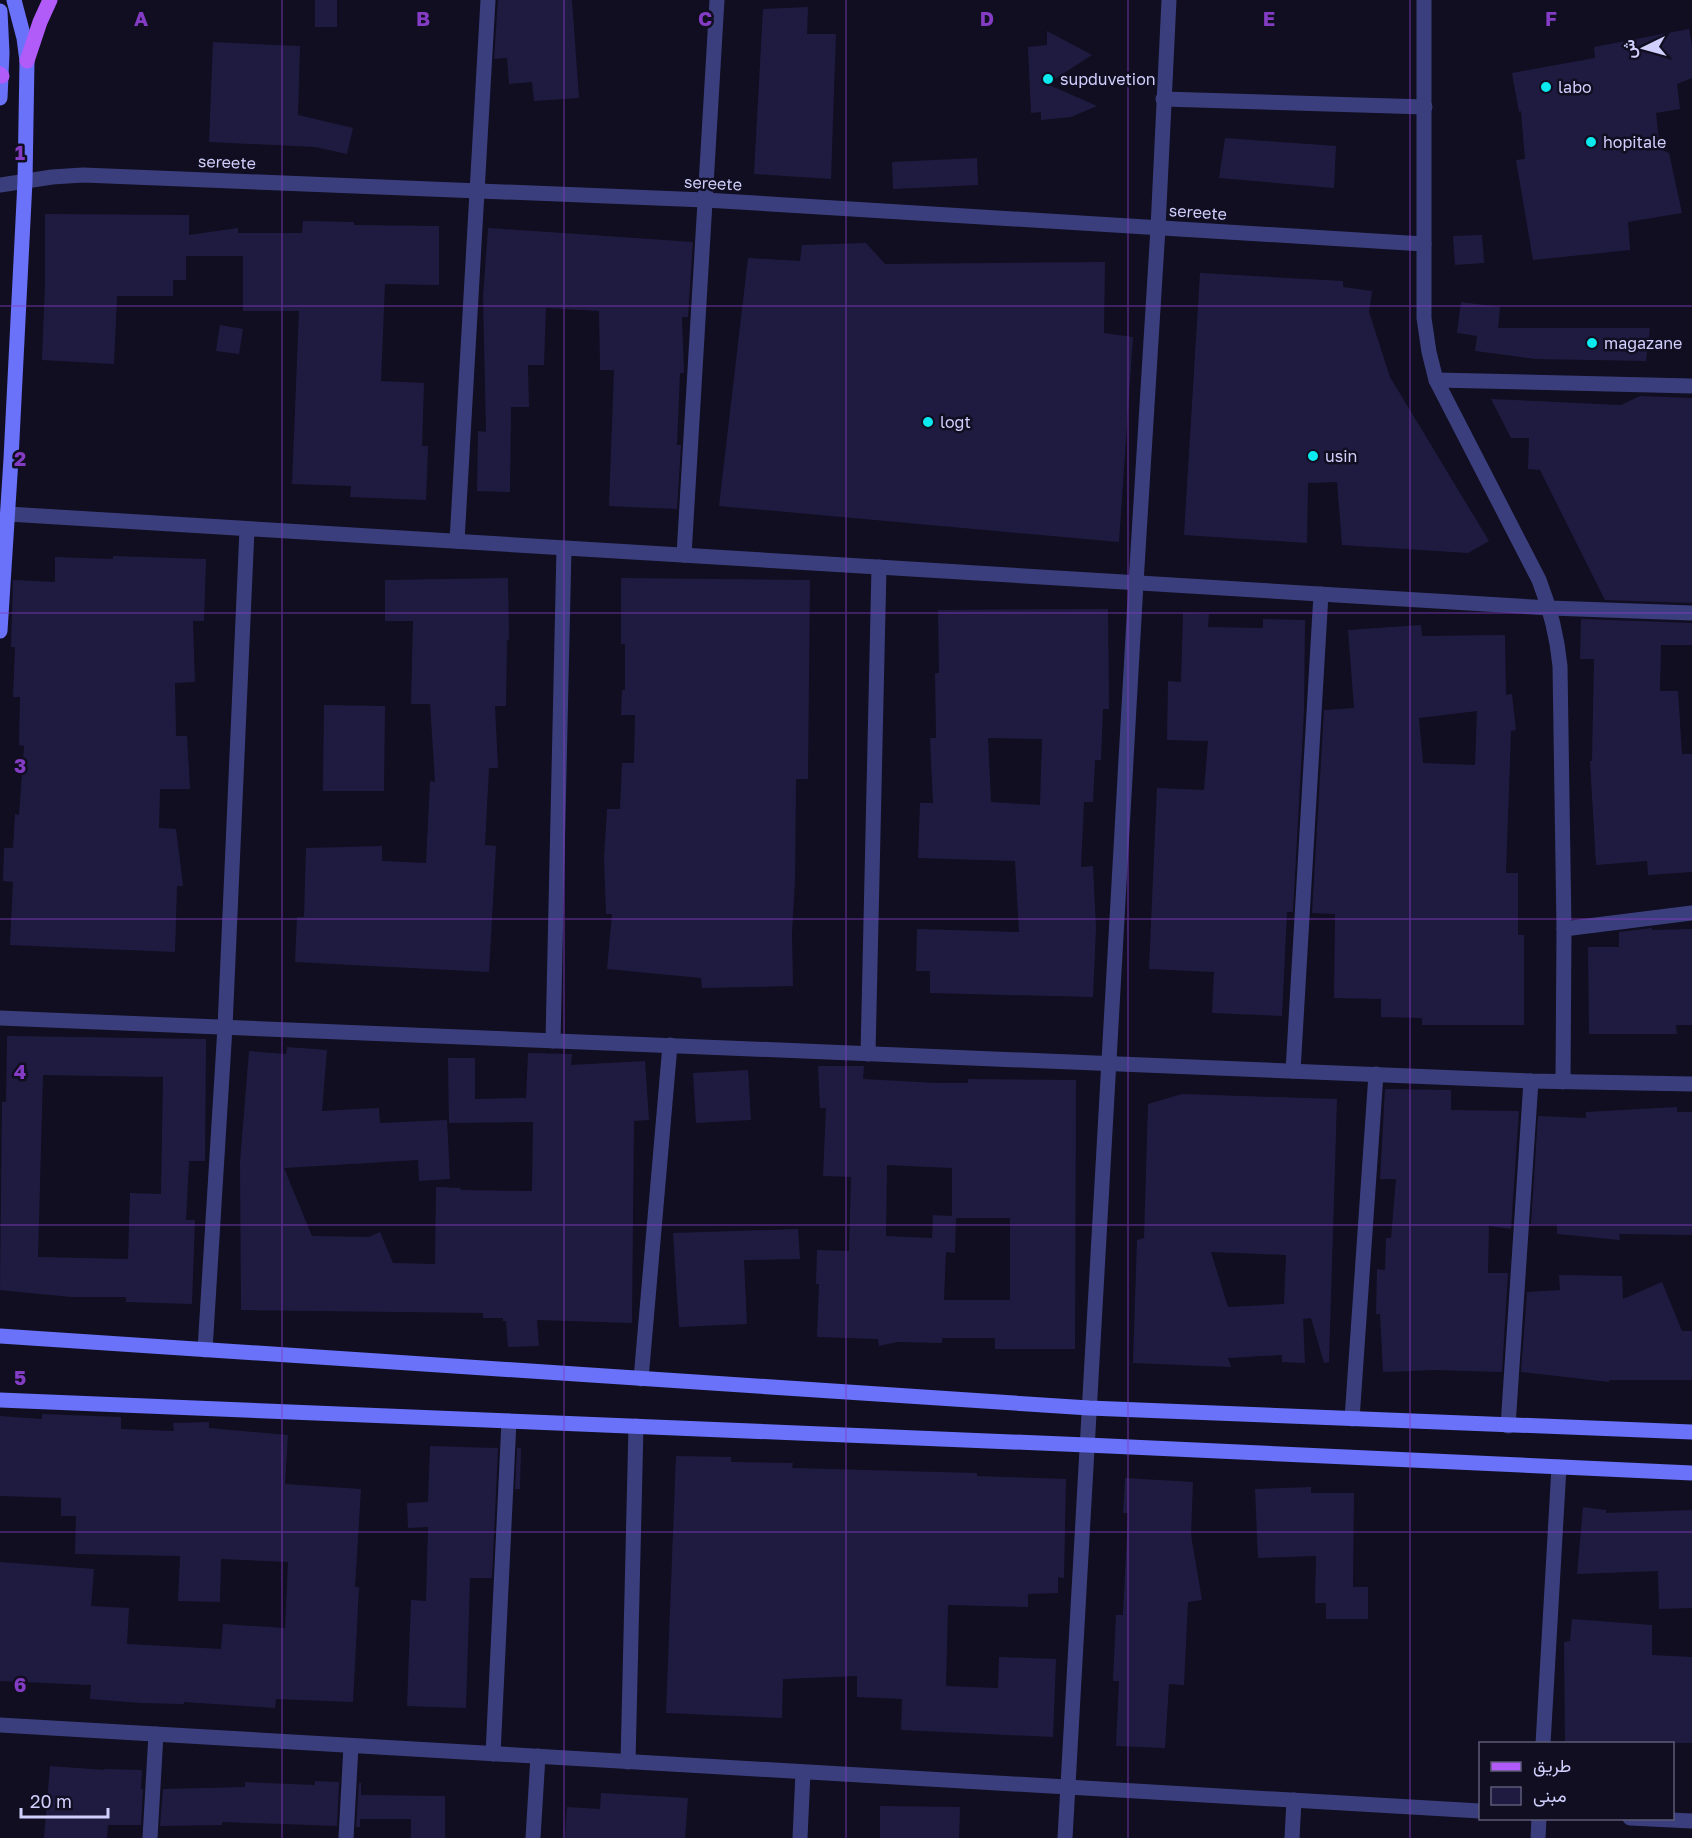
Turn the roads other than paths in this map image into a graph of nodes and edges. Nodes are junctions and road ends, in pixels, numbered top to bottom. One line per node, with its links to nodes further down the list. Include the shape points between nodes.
1 (14, 0): 8 (main road)
2 (50, 0): 8 (main road)
3 (488, 0): 15 (street)
4 (717, 0): 16 (street)
5 (1169, 0): 11 (street)
6 (1424, 0): 12 (street)
7 (0, 11): 9 (main road)
8 (27, 61): 13 (main road)
9 (1, 75): 10 (main road)
10 (0, 98)
11 (1163, 99): 12 (street); 17 (street)
12 (1425, 107): 18 (street)
13 (25, 181): 14 (street, sereete); 15 (street, sereete, via 83,175); 21 (main road)
14 (0, 185)
15 (476, 189): 16 (street, sereete); 23 (street)
16 (705, 200): 17 (street, sereete); 25 (street)
17 (1158, 228): 18 (street, sereete); 27 (street)
18 (1424, 244): 19 (street, via 1424,318)
19 (1436, 380): 20 (street); 29 (street)
20 (1692, 386)
21 (8, 514): 22 (street); 31 (main road)
22 (247, 529): 23 (street); 35 (street)
23 (457, 541): 24 (street)
24 (564, 548): 25 (street); 36 (street)
25 (684, 555): 26 (street)
26 (879, 567): 27 (street); 38 (street)
27 (1136, 583): 28 (street); 39 (street)
28 (1321, 594): 29 (street); 40 (street)
29 (1550, 608): 30 (street); 33 (street, via 1560,666)
30 (1692, 613)
31 (0, 631)
32 (1692, 913): 33 (street)
33 (1564, 929): 43 (street)
34 (0, 1018): 35 (street)
35 (225, 1027): 36 (street); 46 (street)
36 (553, 1041): 37 (street)
37 (670, 1045): 38 (street); 47 (street)
38 (868, 1054): 39 (street)
39 (1108, 1064): 40 (street); 49 (street)
40 (1293, 1071): 41 (street)
41 (1376, 1074): 42 (street); 50 (street)
42 (1532, 1081): 43 (street); 53 (street)
43 (1563, 1082): 44 (street)
44 (1692, 1084)
45 (0, 1336): 46 (main road)
46 (205, 1350): 47 (main road)
47 (641, 1379): 49 (main road)
48 (0, 1400): 51 (main road)
49 (1089, 1408): 50 (main road); 55 (street)
50 (1352, 1419): 53 (main road)
51 (509, 1421): 52 (main road); 62 (street)
52 (636, 1426): 55 (main road); 64 (street)
53 (1508, 1426): 54 (main road)
54 (1692, 1432)
55 (1087, 1445): 56 (main road); 66 (street)
56 (1559, 1467): 57 (main road); 60 (street)
57 (1692, 1473)
58 (0, 1725): 59 (street)
59 (156, 1734): 61 (street); 72 (street)
60 (1543, 1742)
61 (351, 1746): 62 (street); 73 (street)
62 (493, 1754): 63 (street)
63 (538, 1756): 64 (street); 74 (street)
64 (628, 1762): 65 (street)
65 (803, 1772): 66 (street); 75 (street)
66 (1068, 1787): 67 (street); 76 (street)
67 (1294, 1800): 68 (street); 77 (street)
68 (1479, 1811)
69 (1539, 1820): 78 (street)
70 (1671, 1820): 71 (street)
71 (1692, 1821)
72 (150, 1838)
73 (346, 1838)
74 (533, 1838)
75 (800, 1838)
76 (1065, 1838)
77 (1292, 1838)
78 (1538, 1838)

